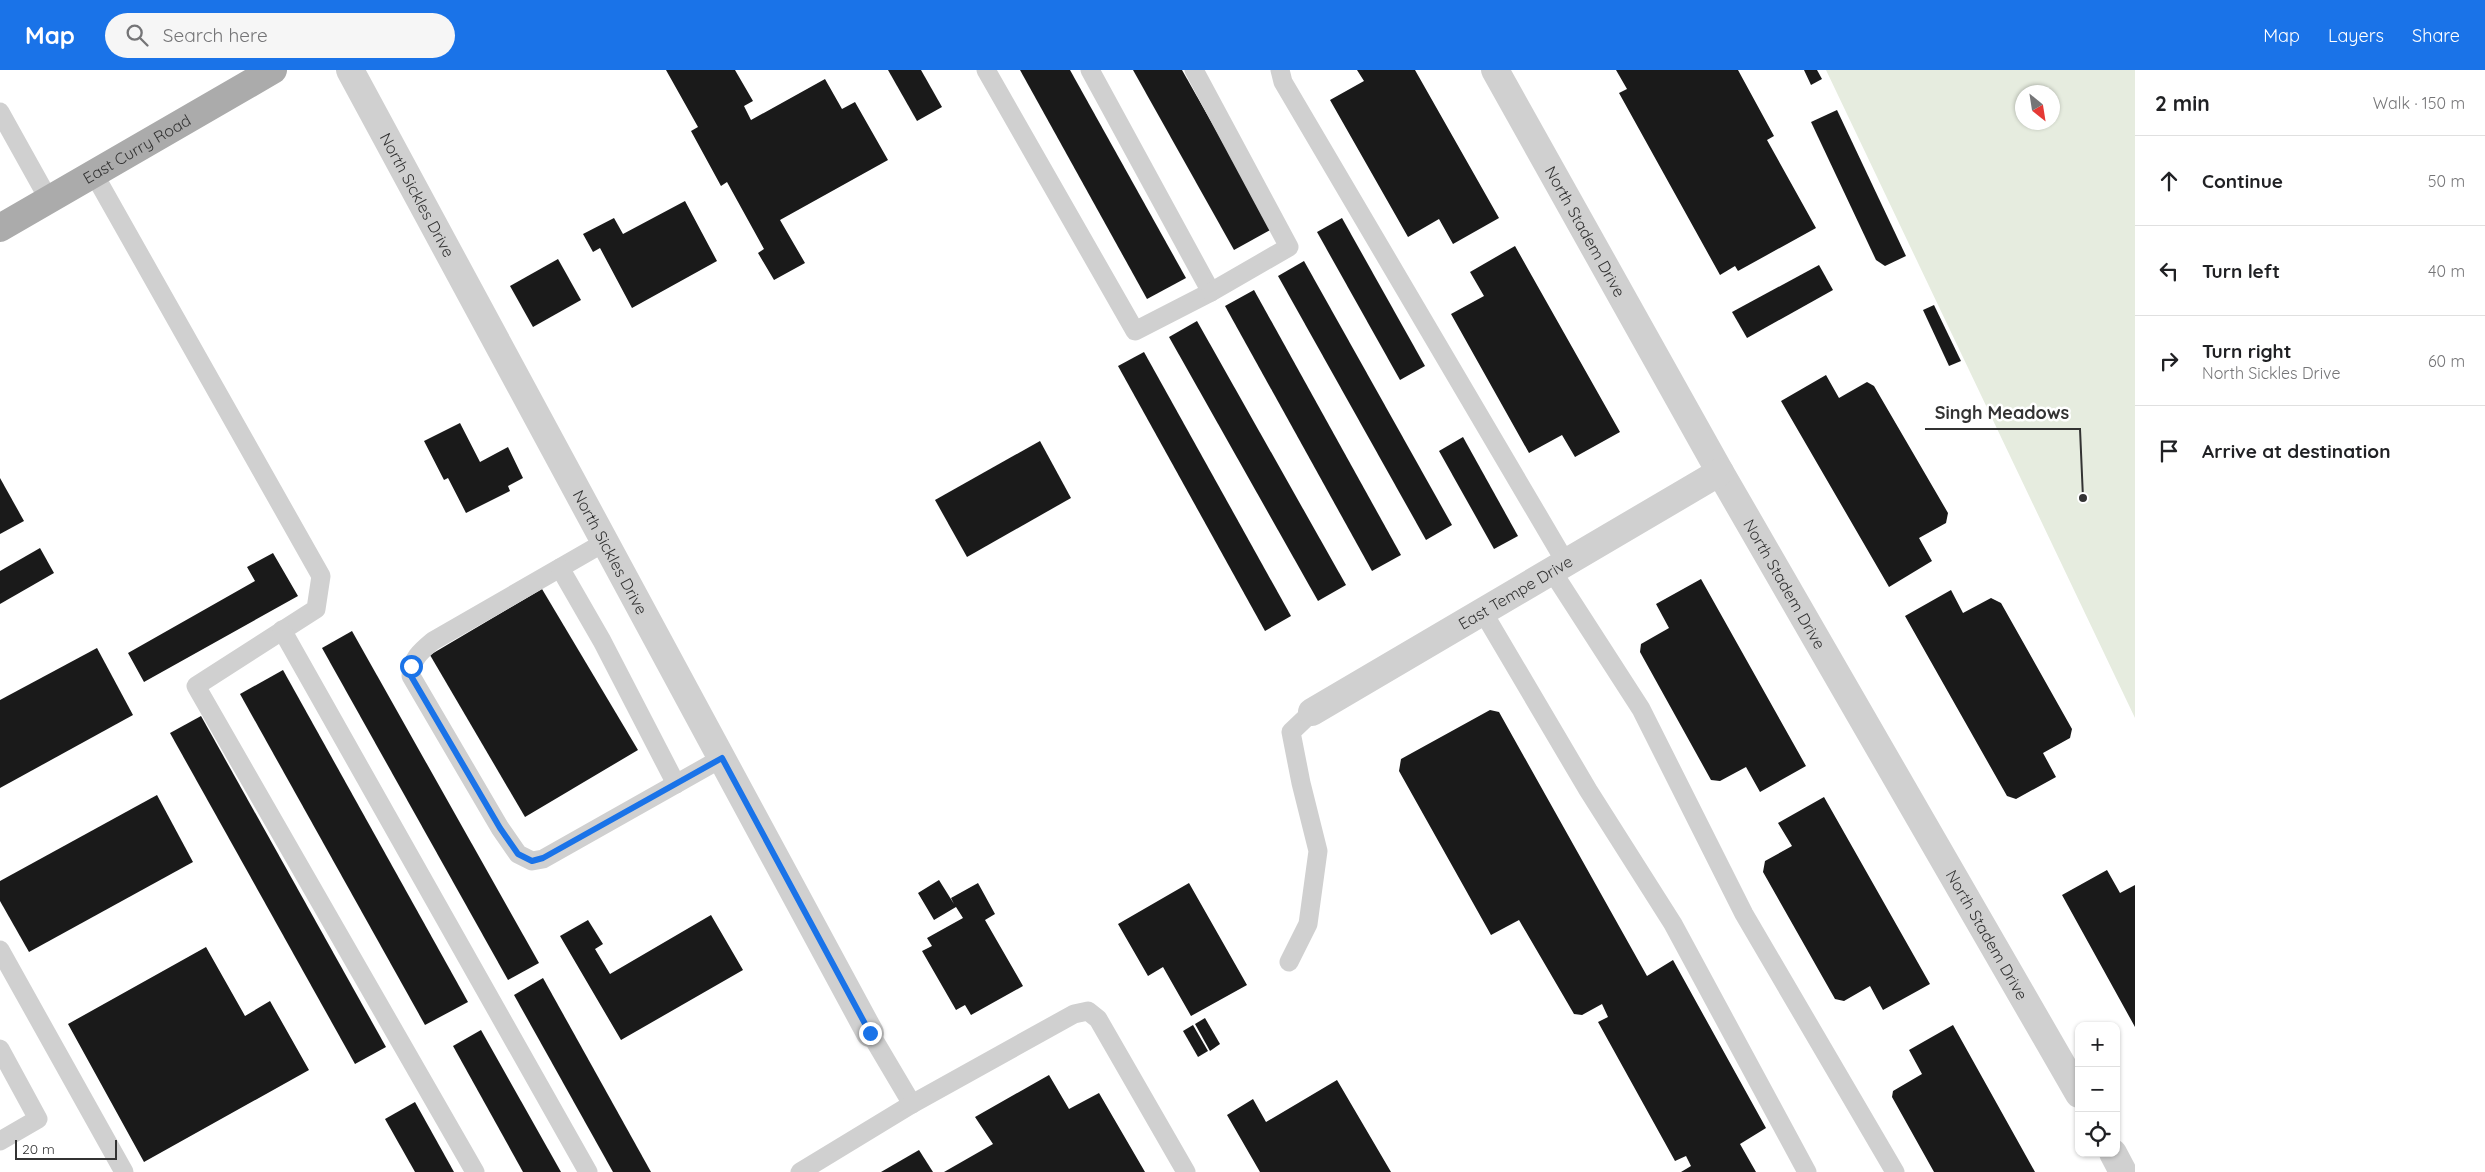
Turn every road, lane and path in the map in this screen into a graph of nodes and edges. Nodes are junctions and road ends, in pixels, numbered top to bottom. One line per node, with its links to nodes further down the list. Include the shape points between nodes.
1 (273, 70): 9 (main road, East Curry Road)
2 (350, 70): 14 (street, North Sickles Drive)
3 (986, 70): 12 (lane, via 1135,331)
4 (1090, 70): 12 (lane)
5 (1194, 70): 12 (lane, via 1289,247)
6 (1280, 70): 15 (lane, via 1283,82)
7 (1495, 70): 13 (street, North Stadem Drive)
8 (0, 112): 10 (lane)
9 (94, 174): 10 (main road, East Curry Road); 18 (lane, via 321,576 316,609)
10 (49, 200): 11 (main road, East Curry Road)
11 (0, 228)
12 (1211, 292)
13 (1720, 472): 15 (street, East Tempe Drive); 26 (street, North Stadem Drive)
14 (605, 542): 16 (lane); 20 (street, North Sickles Drive)
15 (1559, 567): 17 (street, East Tempe Drive); 36 (lane, via 1641,709 1744,914)
16 (560, 568): 21 (lane); 21 (lane, via 433,641 414,660 411,676 500,828 518,854 532,861 543,858)
17 (1483, 612): 19 (street, East Tempe Drive); 35 (lane, via 1588,790 1673,924)
18 (282, 630): 31 (lane, via 196,686); 32 (lane)
19 (1312, 712): 23 (lane, via 1291,732 1318,851 1308,924)
20 (722, 758): 21 (lane); 24 (street, North Sickles Drive)
21 (676, 784)
22 (0, 950): 30 (lane)
23 (1289, 962)
24 (870, 1033): 27 (lane)
25 (0, 1050): 28 (lane, via 38,1120)
26 (2075, 1087)
27 (912, 1104): 33 (lane); 34 (lane, via 1074,1014 1088,1011 1098,1019)
28 (0, 1141)
29 (2115, 1157): 37 (street)
30 (124, 1172)
31 (475, 1172)
32 (588, 1172)
33 (800, 1172)
34 (1186, 1172)
35 (1807, 1172)
36 (1895, 1172)
37 (2124, 1172)

